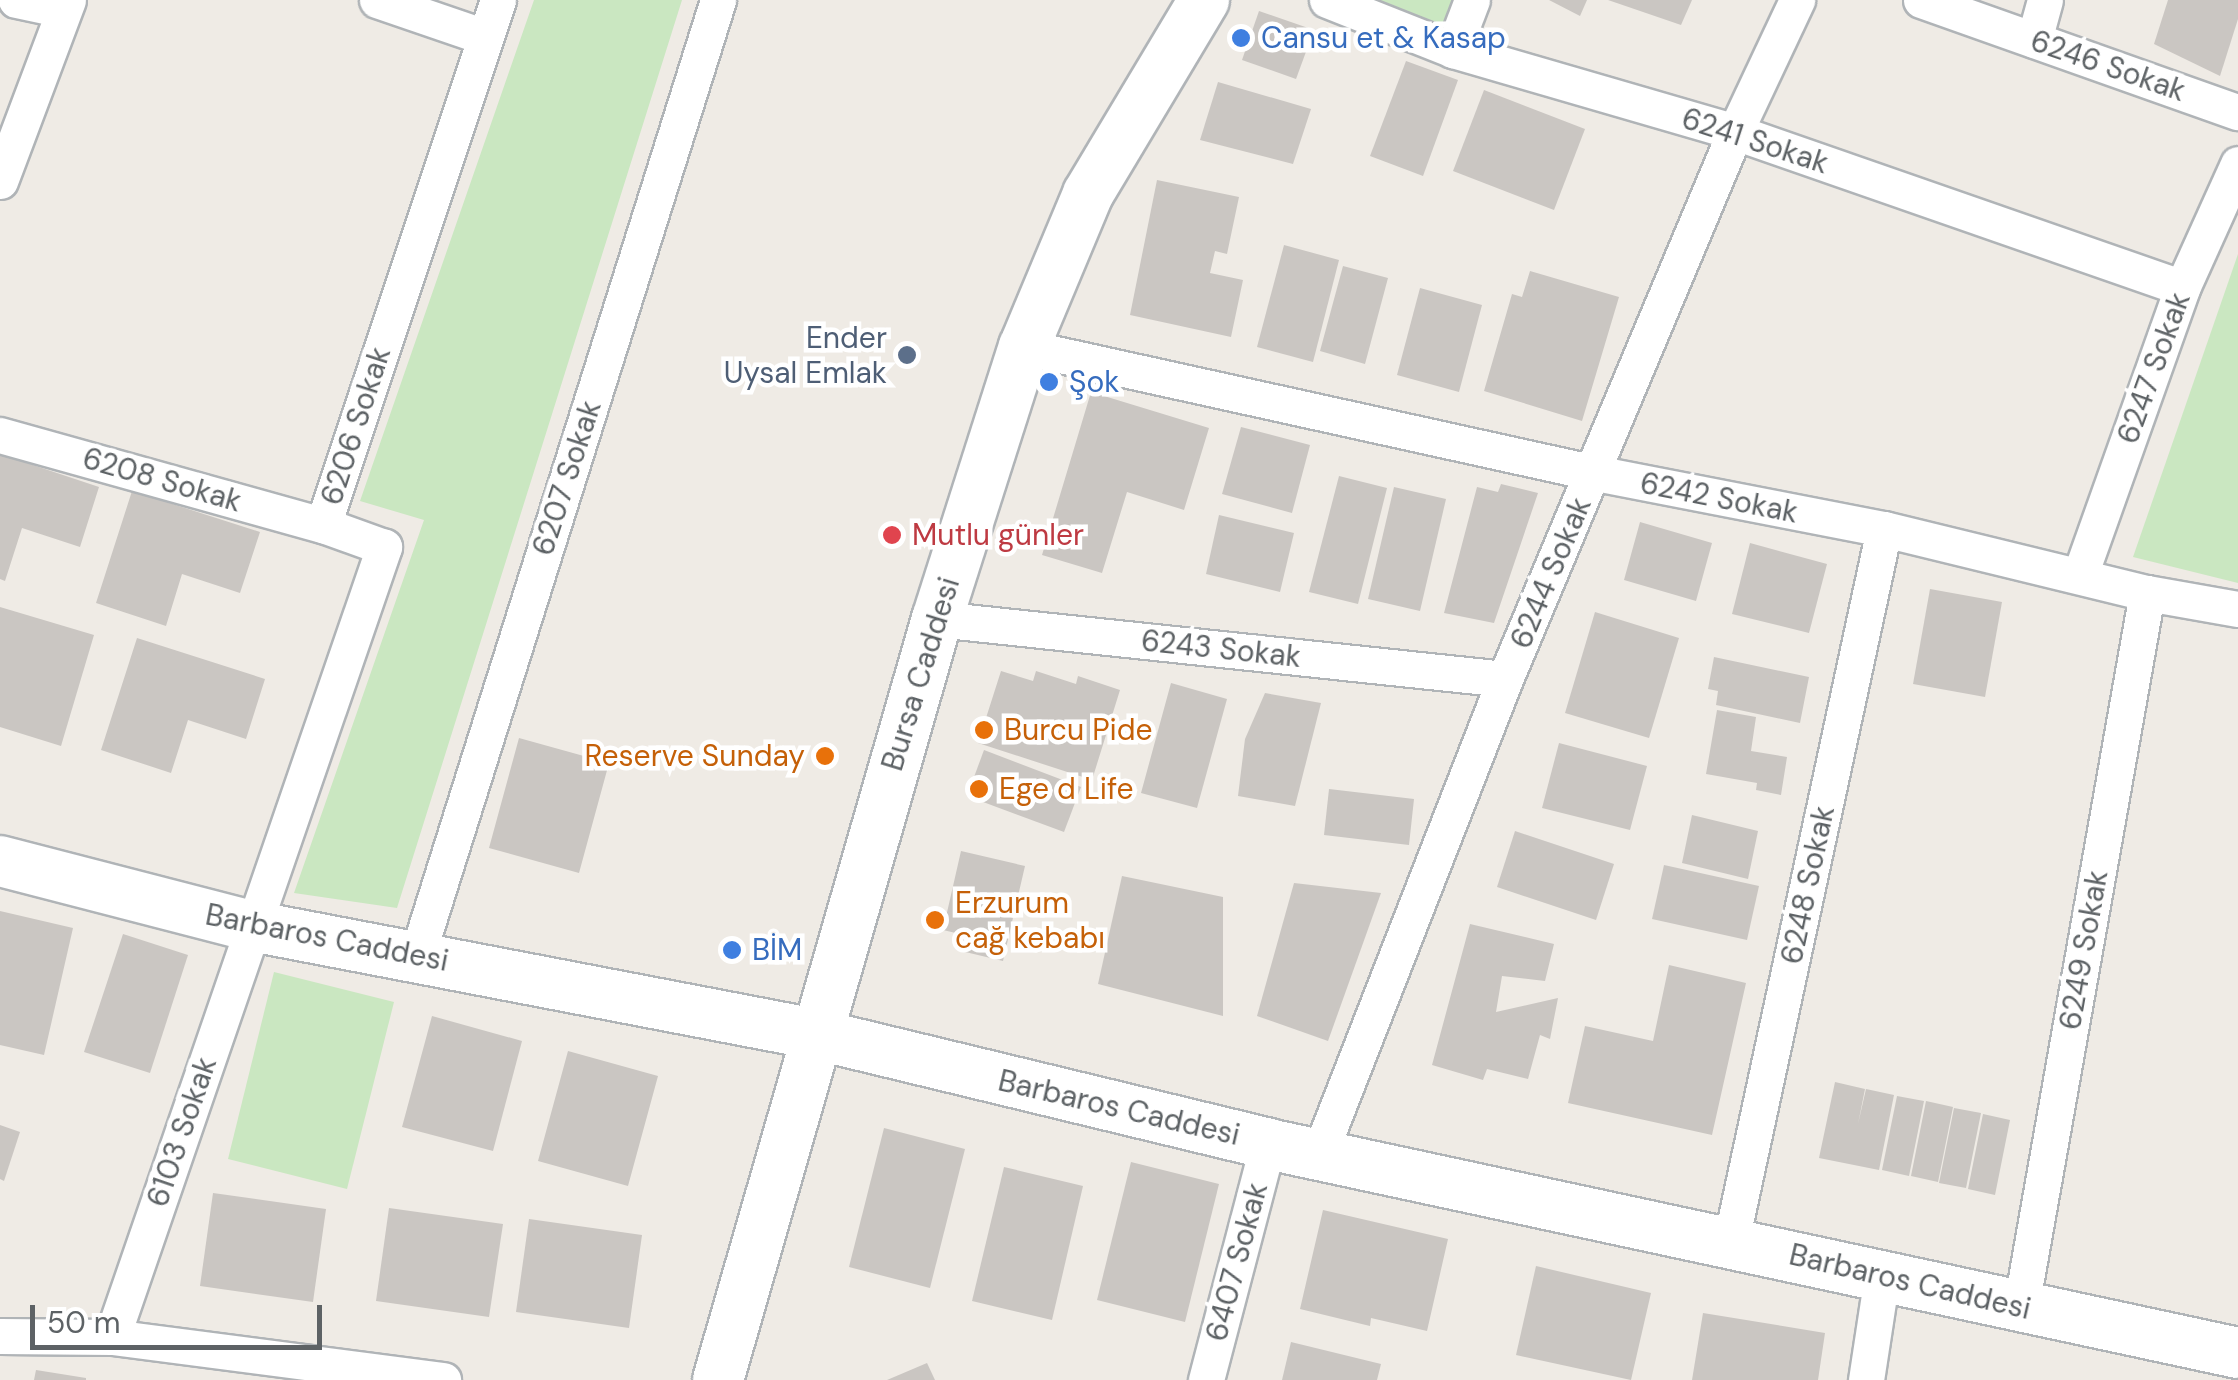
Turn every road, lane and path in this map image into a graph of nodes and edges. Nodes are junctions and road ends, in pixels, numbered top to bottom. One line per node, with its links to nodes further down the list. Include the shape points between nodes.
1 (16, 0): 11 (street)
2 (377, 0): 12 (street)
3 (498, 0): 12 (street, 6206 Sokak)
4 (718, 0): 32 (street, 6207 Sokak)
5 (1204, 0): 20 (street, Bursa Caddesi, via 1088,194)
6 (1327, 0): 14 (street, 6241 Sokak)
7 (1472, 0): 14 (street)
8 (1798, 0): 16 (street, 6244 Sokak)
9 (1921, 0): 13 (street, 6246 Sokak)
10 (2045, 0): 13 (street)
11 (65, 5): 18 (street)
12 (484, 37): 23 (street, 6206 Sokak)
13 (2034, 40): 15 (street, 6246 Sokak)
14 (1453, 50): 16 (street, 6241 Sokak)
15 (2238, 112)
16 (1736, 132): 19 (street, 6241 Sokak); 22 (street, 6244 Sokak)
17 (2238, 164): 19 (street, 6247 Sokak)
18 (0, 181)
19 (2182, 288): 25 (street, 6247 Sokak)
20 (1024, 347): 22 (street, 6242 Sokak); 28 (street, Bursa Caddesi)
21 (0, 434): 23 (street, 6208 Sokak)
22 (1594, 474): 24 (street, 6242 Sokak); 29 (street, 6244 Sokak)
23 (323, 525): 31 (street, 6206 Sokak, via 384,547)
24 (1884, 530): 25 (street, 6242 Sokak); 36 (street, 6248 Sokak)
25 (2080, 576): 26 (street, 6242 Sokak)
26 (2147, 593): 27 (street, 6242 Sokak); 38 (street, 6249 Sokak)
27 (2238, 609)
28 (937, 619): 29 (street, 6243 Sokak); 33 (street, Bursa Caddesi)
29 (1505, 679): 35 (street, 6244 Sokak)
30 (0, 861): 31 (street, Barbaros Caddesi)
31 (252, 926): 32 (street, Barbaros Caddesi); 40 (street, 6103 Sokak)
32 (417, 956): 33 (street, Barbaros Caddesi)
33 (815, 1034): 34 (street, Barbaros Caddesi); 43 (street, Bursa Caddesi)
34 (1268, 1144): 35 (street, Barbaros Caddesi); 44 (street, 6407 Sokak)
35 (1320, 1152): 36 (street, Barbaros Caddesi)
36 (1730, 1241): 37 (street, Barbaros Caddesi)
37 (1882, 1276): 38 (street, Barbaros Caddesi); 45 (street)
38 (2021, 1307): 41 (street, Barbaros Caddesi)
39 (0, 1336): 40 (street)
40 (112, 1338): 42 (street)
41 (2238, 1353)
42 (443, 1380)
43 (718, 1380)
44 (1206, 1380)
45 (1866, 1380)

